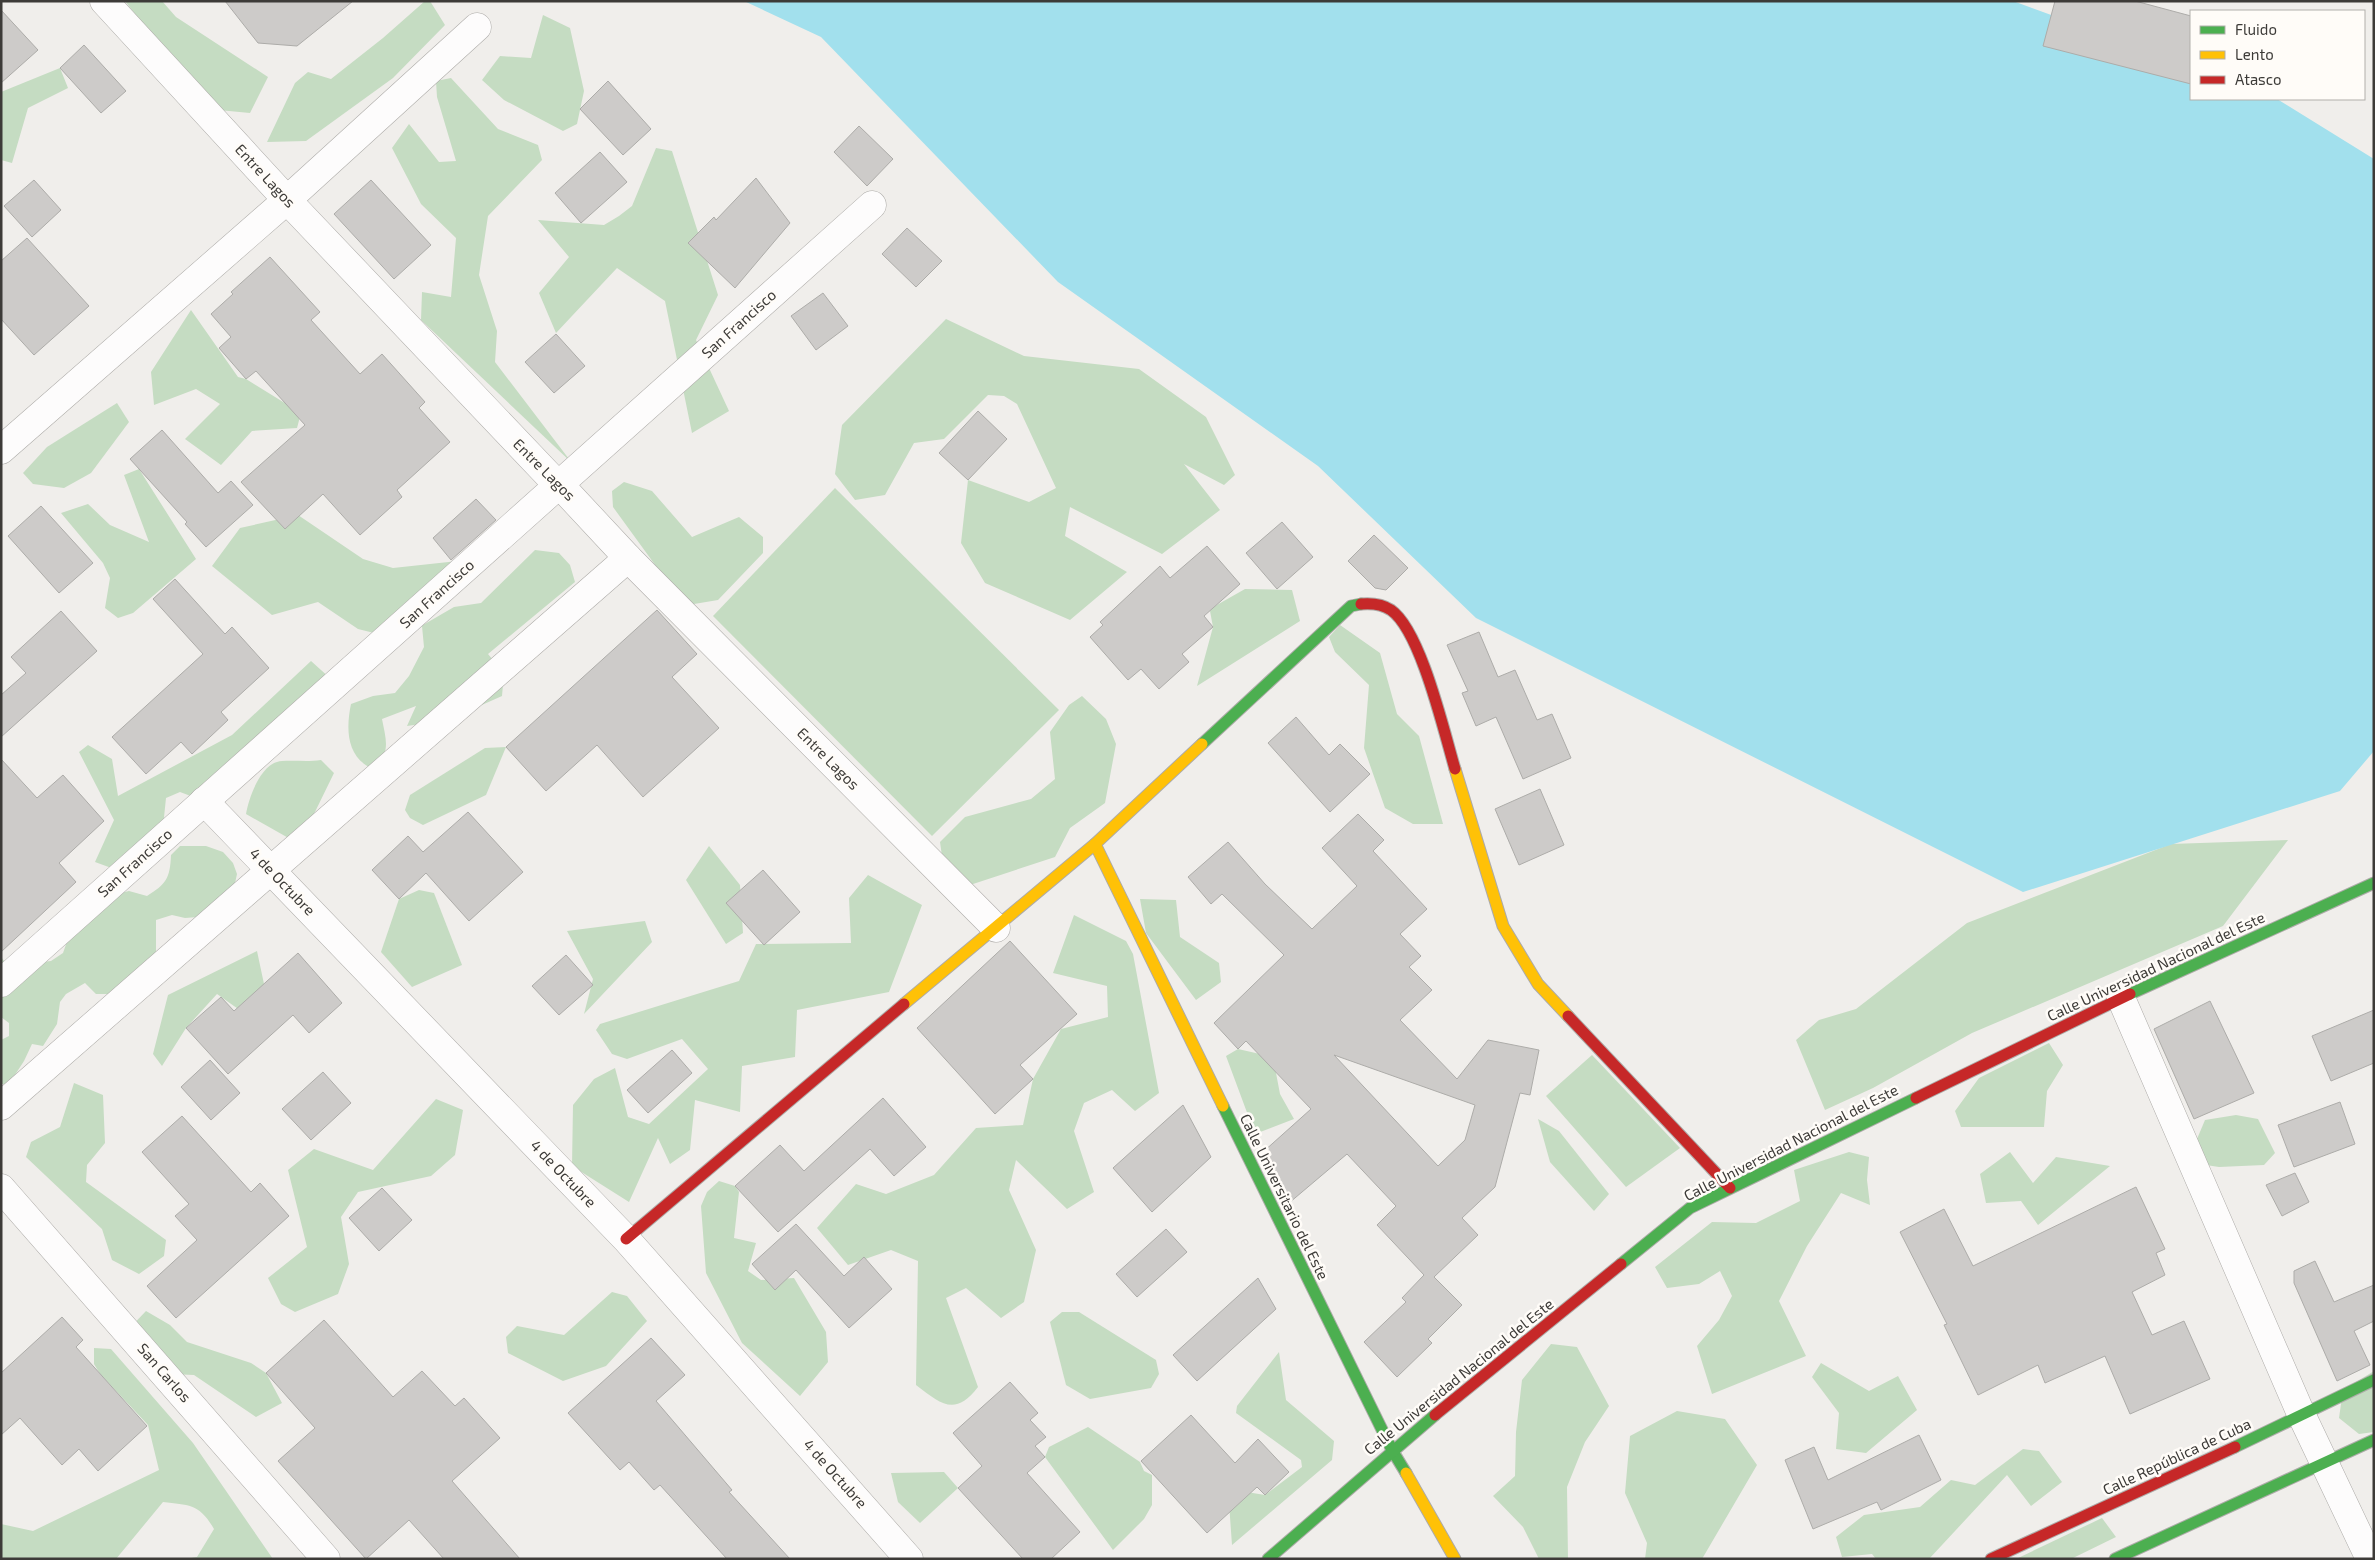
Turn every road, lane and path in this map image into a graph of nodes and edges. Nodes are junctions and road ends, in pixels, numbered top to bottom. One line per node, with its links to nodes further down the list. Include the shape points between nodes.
1 (104, 1): 3 (street, Entre Lagos)
2 (477, 27): 3 (street)
3 (287, 200): 5 (street); 6 (street, Entre Lagos)
4 (872, 204): 6 (street, San Francisco)
5 (1, 450)
6 (559, 484): 7 (street, Entre Lagos); 8 (street, San Francisco)
7 (628, 558): 10 (street); 12 (street, Entre Lagos)
8 (204, 801): 10 (street, 4 de Octubre); 13 (street, San Francisco)
9 (1094, 844): 12 (street); 17 (street, via 1350,606 1362,603 1395,611 1417,645 1502,926 1538,984); 22 (street, Calle Universitario del Este)
10 (271, 870): 15 (street); 18 (street, 4 de Octubre)
11 (2374, 883): 14 (street, Calle Universidad Nacional del Este)
12 (996, 928): 18 (street)
13 (1, 983)
14 (2121, 998): 17 (street, Calle Universidad Nacional del Este); 20 (street)
15 (1, 1106)
16 (1, 1188): 24 (street, San Carlos)
17 (1730, 1188): 22 (street, Calle Universidad Nacional del Este, via 1690,1208)
18 (626, 1239): 25 (street, 4 de Octubre)
19 (2374, 1380): 20 (street, Calle República de Cuba)
20 (2302, 1416): 23 (street); 28 (street, Calle República de Cuba)
21 (2374, 1440): 23 (street)
22 (1392, 1450): 26 (street, Calle Universidad Nacional del Este); 27 (street, Calle Universitario del Este)
23 (2324, 1462): 29 (street); 30 (street)
24 (326, 1559)
25 (910, 1559)
26 (1268, 1559)
27 (1456, 1559)
28 (1991, 1559)
29 (2115, 1559)
30 (2370, 1559)

